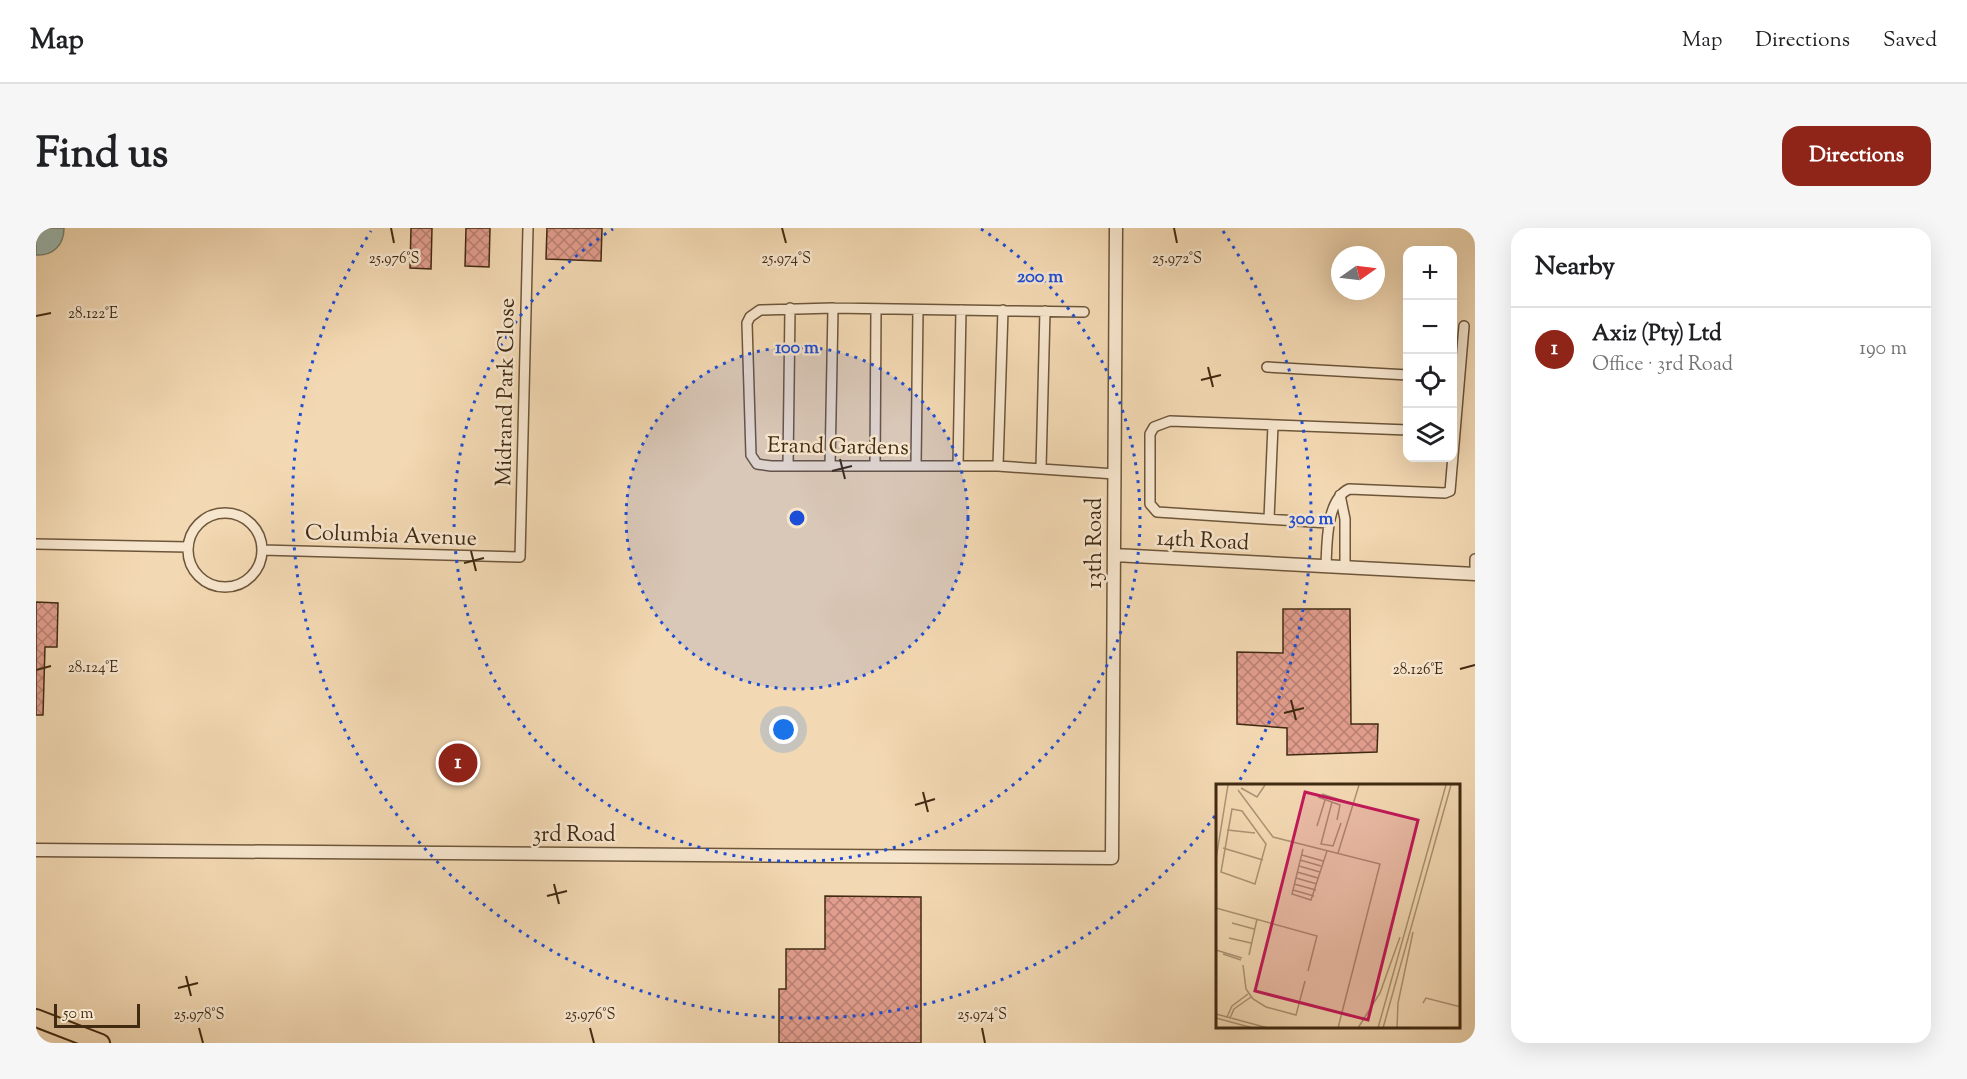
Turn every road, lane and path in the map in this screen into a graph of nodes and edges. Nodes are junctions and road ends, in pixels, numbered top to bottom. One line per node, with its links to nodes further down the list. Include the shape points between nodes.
1 (528, 228): 33 (street, Midrand Park Close)
2 (1116, 228): 25 (street, 13th Road)
3 (790, 308): 4 (street, Erand Gardens); 21 (street); 21 (street, Erand Gardens, via 760,310 747,322 751,455 762,465)
4 (833, 308): 5 (street, Erand Gardens); 22 (street)
5 (876, 309): 6 (street, Erand Gardens); 18 (street)
6 (918, 310): 7 (street, Erand Gardens); 19 (street)
7 (961, 310): 8 (street, Erand Gardens); 20 (street)
8 (1004, 310): 9 (street, Erand Gardens); 23 (street)
9 (1045, 311): 10 (street, Erand Gardens); 24 (street)
10 (1084, 312)
11 (1464, 326): 13 (street)
12 (1267, 367): 14 (street)
13 (1457, 372)
14 (1403, 375)
15 (1273, 425): 16 (street); 27 (street); 27 (street, via 1170,421 1154,426 1150,434 1150,504 1157,512)
16 (1403, 430)
17 (1452, 462): 26 (street, via 1450,491 1445,493 1349,489)
18 (875, 465): 19 (street, Erand Gardens); 22 (street, Erand Gardens)
19 (916, 465): 20 (street, Erand Gardens)
20 (958, 465): 23 (street, Erand Gardens)
21 (788, 466): 22 (street, Erand Gardens)
22 (830, 466)
23 (998, 466): 24 (street, Erand Gardens)
24 (1041, 468): 25 (street, Erand Gardens)
25 (1115, 474): 32 (street, 13th Road)
26 (1340, 495): 28 (street); 36 (street, via 1345,519)
27 (1269, 519): 28 (street)
28 (1328, 523): 35 (street)
29 (36, 544): 30 (street)
30 (188, 547): 31 (street, via 196,526 215,513 226,512 248,520 260,538); 31 (street, via 189,559 201,579 224,587 236,586 255,572)
31 (262, 550): 33 (street, Columbia Avenue)
32 (1114, 555): 35 (street, 14th Road); 39 (street, 13th Road)
33 (520, 557)
34 (1475, 559): 37 (street)
35 (1326, 566): 36 (street, 14th Road)
36 (1345, 567): 37 (street, 14th Road)
37 (1475, 574)
38 (36, 850): 39 (street, 3rd Road)
39 (1112, 858)
40 (36, 1018): 41 (highway)
41 (101, 1043)

